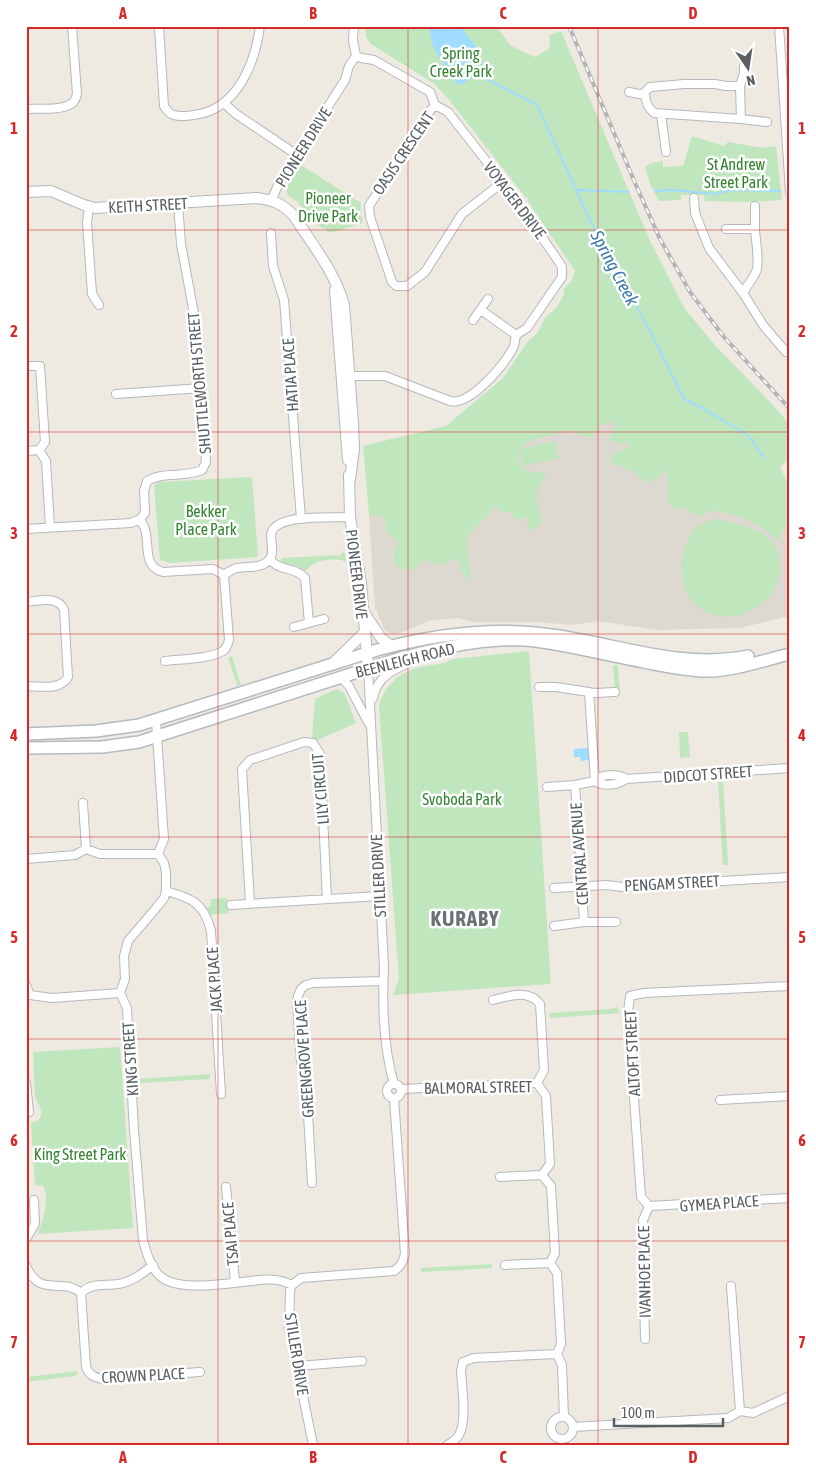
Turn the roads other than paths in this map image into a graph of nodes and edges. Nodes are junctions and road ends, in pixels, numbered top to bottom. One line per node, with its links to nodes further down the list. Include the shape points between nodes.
1 (72, 26): 13 (street, via 75,100 61,107)
2 (158, 26): 11 (street, via 167,111 176,116 199,115)
3 (260, 26): 11 (street, via 258,46 249,70)
4 (354, 26): 6 (street)
5 (779, 26): 21 (street)
6 (356, 56): 12 (street, VOYAGER DRIVE, via 374,60 410,79 430,92); 18 (street, PIONEER DRIVE, via 345,80)
7 (744, 66): 8 (street)
8 (740, 86): 10 (street, via 659,86 650,88); 15 (street)
9 (630, 92): 10 (street)
10 (645, 95): 14 (street, via 649,108)
11 (224, 103): 18 (street)
12 (435, 105): 19 (street, VOYAGER DRIVE, via 448,112 494,171); 19 (street, OASIS CRESCENT, via 369,206 392,282 396,286 407,286 425,272 462,214)
13 (26, 109)
14 (661, 114): 15 (street); 17 (street)
15 (741, 119): 16 (street)
16 (767, 122)
17 (666, 152)
18 (297, 155): 23 (street, PIONEER DRIVE)
19 (499, 185): 36 (street, VOYAGER DRIVE, via 510,191 559,262 562,272 562,277 528,328)
20 (26, 192): 26 (street, KEITH STREET, via 51,191)
21 (790, 192)
22 (694, 198): 31 (street, via 695,213 708,248)
23 (272, 200): 24 (street, KEITH STREET, via 256,198); 30 (street, PIONEER DRIVE, via 294,216)
24 (178, 204): 26 (street, KEITH STREET); 40 (street, SHUTTLEWORTH STREET, via 181,244 197,326)
25 (755, 206): 27 (street)
26 (89, 207): 33 (street, via 87,222 92,294)
27 (755, 229): 28 (street); 31 (street, via 756,272)
28 (726, 230)
29 (271, 234): 47 (street, HATIA PLACE, via 273,266 284,300)
30 (335, 282): 39 (street, PIONEER DRIVE, via 344,305); 44 (street, PIONEER DRIVE)
31 (743, 293): 37 (street)
32 (488, 299): 34 (street)
33 (99, 305)
34 (481, 310): 35 (street); 36 (street)
35 (473, 320)
36 (516, 335): 39 (street, VOYAGER DRIVE, via 514,348 503,364 472,395 460,401 386,376)
37 (786, 352)
38 (26, 366): 42 (street, via 40,366 45,442)
39 (349, 376): 44 (street, PIONEER DRIVE, via 354,448)
40 (202, 388): 41 (street); 46 (street, SHUTTLEWORTH STREET, via 206,462 202,470 194,474 155,476 147,481 145,513)
41 (116, 394)
42 (38, 450): 43 (street); 48 (street, via 46,461)
43 (26, 451)
44 (350, 480): 45 (street, PIONEER DRIVE)
45 (350, 517): 47 (street); 53 (street, PIONEER DRIVE)
46 (140, 519): 48 (street, via 131,523); 51 (street, via 147,535 148,560 152,567 163,572 213,569)
47 (301, 519): 50 (street, via 274,527)
48 (50, 527): 49 (street)
49 (26, 529)
50 (270, 559): 51 (street, via 266,564 233,569); 55 (street, via 305,578)
51 (224, 575): 63 (street, via 229,640 226,648 200,658)
52 (26, 602): 67 (street, via 55,600 61,604 68,678 57,686)
53 (362, 610): 57 (street, PIONEER DRIVE); 58 (street, via 380,638)
54 (324, 619): 55 (street)
55 (309, 623): 56 (street)
56 (294, 627)
57 (364, 633): 61 (street, PIONEER DRIVE); 64 (street)
58 (391, 646): 59 (main road, BEENLEIGH ROAD, via 474,632 535,633 703,661 739,658); 61 (main road, BEENLEIGH ROAD)
59 (790, 646)
60 (443, 648): 62 (main road, BEENLEIGH ROAD, via 487,642 534,641 709,671); 65 (main road, BEENLEIGH ROAD); 71 (street, via 400,666 380,680 374,692)
61 (366, 653): 64 (main road, BEENLEIGH ROAD); 65 (street, PIONEER DRIVE)
62 (790, 654)
63 (166, 661)
64 (331, 665): 72 (main road, BEENLEIGH ROAD)
65 (368, 668): 66 (main road, BEENLEIGH ROAD); 71 (street, STILLER DRIVE)
66 (341, 677): 73 (street); 75 (main road, BEENLEIGH ROAD)
67 (26, 686)
68 (539, 687): 69 (street)
69 (589, 692): 70 (street); 78 (street)
70 (615, 692)
71 (370, 716): 73 (street, STILLER DRIVE)
72 (156, 721): 74 (main road, BEENLEIGH ROAD, via 96,731); 75 (street)
73 (370, 726): 89 (street, STILLER DRIVE)
74 (26, 734)
75 (158, 737): 76 (main road, BEENLEIGH ROAD, via 102,747); 83 (street, via 164,839)
76 (26, 748)
77 (790, 768): 78 (street, DIDCOT STREET, via 626,779 621,783 603,785)
78 (595, 781): 79 (street, DIDCOT STREET)
79 (575, 785): 80 (street, DIDCOT STREET); 86 (street, CENTRAL AVENUE)
80 (547, 787)
81 (83, 803): 82 (street)
82 (86, 849): 83 (street, via 100,854); 84 (street, via 75,856)
83 (158, 854): 88 (street, via 166,872)
84 (26, 859)
85 (790, 877): 86 (street, PENGAM STREET, via 622,887)
86 (582, 886): 87 (street, PENGAM STREET); 93 (street, CENTRAL AVENUE)
87 (554, 888)
88 (166, 891): 99 (street, KING STREET, via 164,898 128,941 124,956 125,979); 105 (street, JACK PLACE, via 192,900 208,917)
89 (379, 896): 90 (street); 96 (street, STILLER DRIVE)
90 (327, 899): 91 (street); 91 (street, LILY CIRCUIT, via 320,754 313,742 304,742 250,760 242,769)
91 (250, 903): 92 (street)
92 (231, 905)
93 (584, 922): 94 (street, CENTRAL AVENUE); 95 (street, CENTRAL AVENUE)
94 (616, 922)
95 (554, 926)
96 (383, 981): 104 (street, STILLER DRIVE, via 386,1049); 112 (street, GREENGROVE PLACE, via 313,983 306,985 298,996)
97 (26, 985): 100 (street)
98 (790, 986): 116 (street, ALTOFT STREET, via 630,996 628,1012 641,1197)
99 (120, 993): 100 (street); 119 (street, KING STREET, via 127,1008 143,1240)
100 (28, 998)
101 (493, 1000): 103 (street, via 527,995 540,1004 544,1070)
102 (26, 1083): 109 (street)
103 (537, 1083): 104 (street, BALMORAL STREET); 110 (street, BALMORAL STREET, via 546,1096 550,1164)
104 (397, 1086): 107 (street, via 400,1095); 107 (street, via 387,1090)
105 (222, 1094)
106 (790, 1096): 108 (street)
107 (394, 1098): 123 (street, via 405,1254 403,1270 301,1278)
108 (720, 1100)
109 (29, 1112)
110 (542, 1175): 111 (street); 118 (street, via 551,1186 555,1253)
111 (500, 1177)
112 (312, 1183)
113 (226, 1187): 122 (street, TSAI PLACE)
114 (790, 1198): 116 (street, GYMEA PLACE)
115 (34, 1200): 117 (street, via 35,1224)
116 (649, 1206): 126 (street, IVANHOE PLACE, via 643,1220)
117 (26, 1239)
118 (550, 1263): 120 (street); 127 (street, via 557,1273 561,1344)
119 (153, 1265): 122 (street, KING STREET, via 160,1276 172,1283 188,1286); 125 (street, via 130,1280 97,1285)
120 (505, 1265)
121 (26, 1266): 125 (street, via 34,1281 44,1286 65,1286)
122 (235, 1282): 123 (street, KING STREET, via 274,1279)
123 (292, 1285): 129 (street, STILLER DRIVE, via 290,1327)
124 (731, 1286): 132 (street)
125 (81, 1293): 130 (street, CROWN PLACE, via 86,1367 93,1377)
126 (645, 1339)
127 (557, 1354): 133 (street, via 562,1364); 137 (street, via 474,1358 463,1362 463,1425 454,1442)
128 (362, 1361): 129 (street)
129 (297, 1366): 136 (street, STILLER DRIVE)
130 (200, 1372)
131 (790, 1396): 132 (street, via 753,1413)
132 (740, 1411): 134 (street, via 728,1418)
133 (564, 1417): 134 (street); 135 (street, via 556,1419 552,1425)
134 (573, 1427): 135 (street, via 570,1436)
135 (555, 1441)
136 (313, 1445)
137 (447, 1445)

